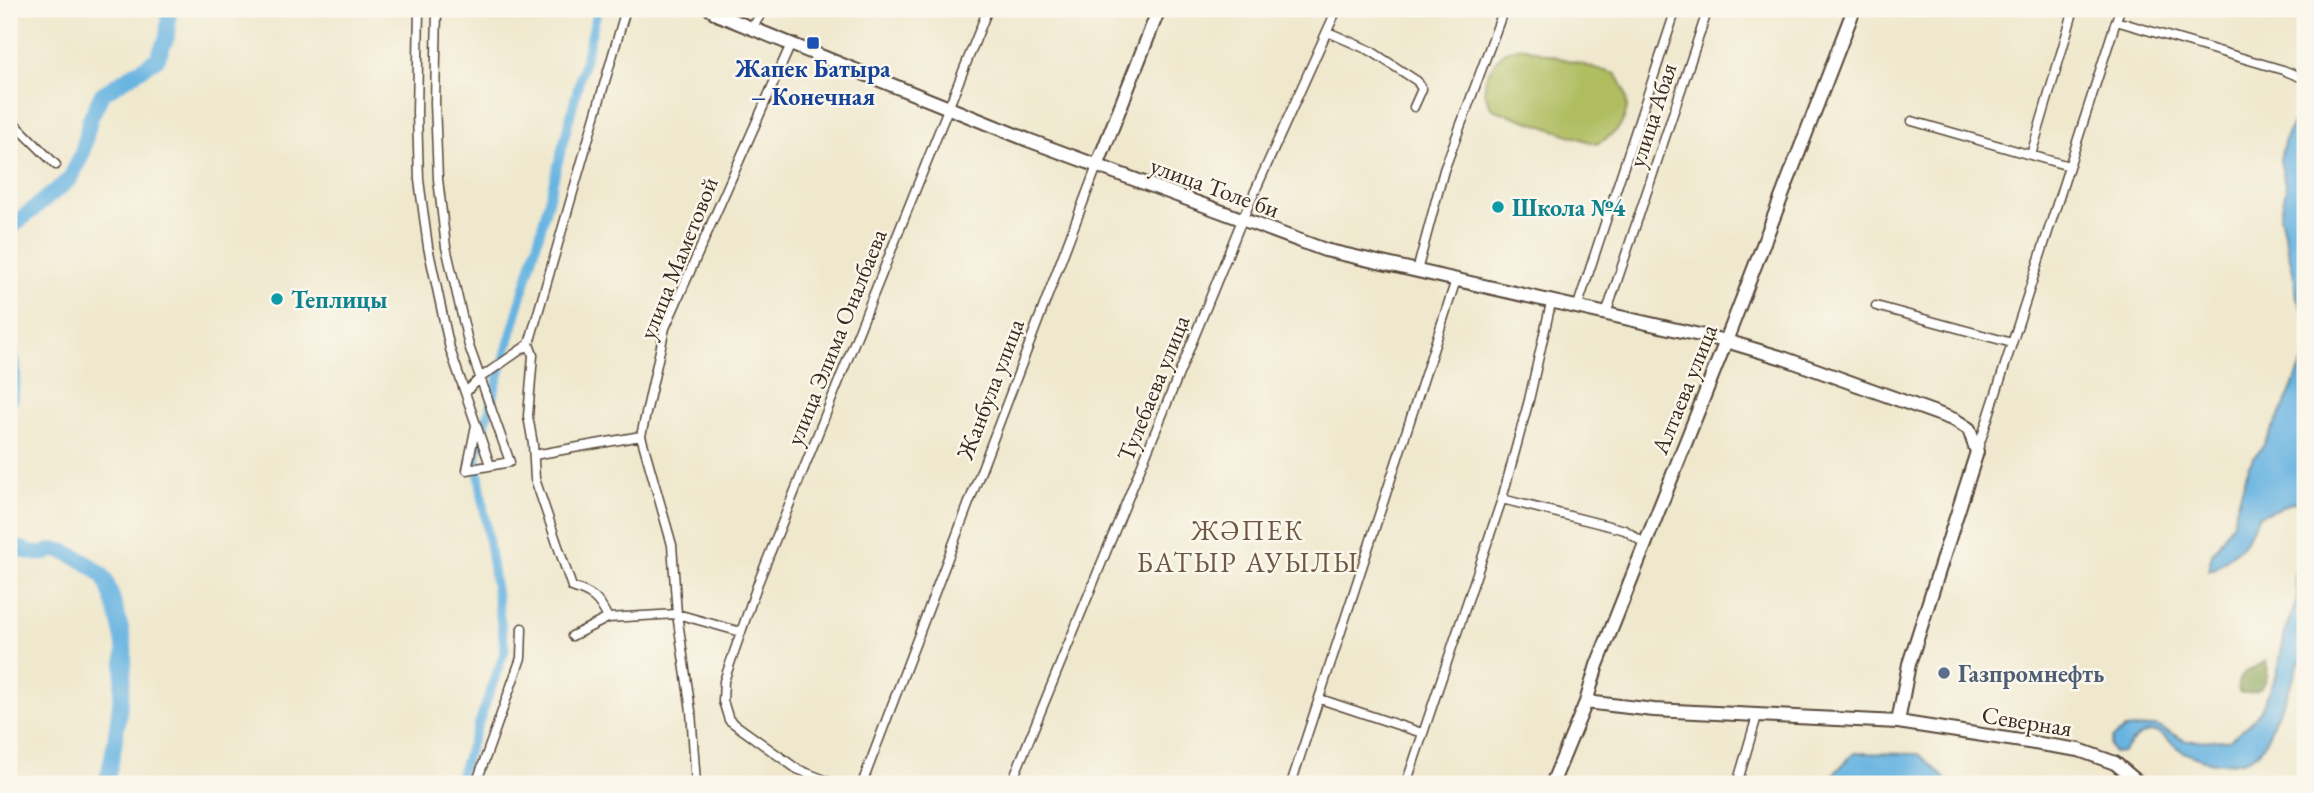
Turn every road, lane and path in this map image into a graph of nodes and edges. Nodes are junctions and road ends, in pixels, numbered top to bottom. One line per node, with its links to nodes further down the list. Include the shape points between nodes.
1 (419, 9): 35 (street, via 419,180)
2 (437, 9): 33 (street, via 438,179 446,247)
3 (626, 9): 39 (street)
4 (710, 9): 16 (main road, улица Толе би)
5 (764, 9): 16 (street)
6 (988, 9): 21 (street, улица Элима Оналбаева)
7 (1159, 9): 26 (main road, Жанбула улица)
8 (1337, 9): 17 (street, Тулебаева улица)
9 (1504, 9): 29 (street, via 1444,170)
10 (1676, 9): 34 (street, улица Абая)
11 (1708, 9): 36 (street, улица Абая)
12 (1854, 9): 37 (main road, Алтаева улица)
13 (2074, 9): 24 (street)
14 (2120, 9): 15 (street)
15 (2116, 21): 19 (street); 27 (street)
16 (752, 28): 18 (main road, улица Толе би)
17 (1328, 32): 20 (street, via 1371,51 1417,81 1422,89); 28 (street, Тулебаева улица)
18 (791, 44): 21 (main road, улица Толе би); 43 (street, улица Маметовой, via 665,328)
19 (2305, 79)
20 (1415, 107)
21 (949, 108): 26 (main road, улица Толе би); 52 (street, улица Элима Оналбаева)
22 (9, 118): 25 (street)
23 (1912, 121): 24 (street)
24 (2031, 155): 27 (street)
25 (56, 165)
26 (1097, 166): 28 (main road, улица Толе би); 62 (street, Жанбула улица)
27 (2069, 166): 38 (street)
28 (1242, 220): 29 (main road, улица Толе би, via 1325,250); 63 (street, Тулебаева улица)
29 (1418, 271): 30 (main road, улица Толе би)
30 (1456, 280): 31 (main road, улица Толе би); 54 (street)
31 (1551, 303): 34 (main road, улица Толе би); 47 (street)
32 (1876, 306): 38 (street)
33 (461, 308): 35 (street); 40 (street)
34 (1577, 308): 36 (main road, улица Толе би)
35 (442, 313): 41 (street)
36 (1606, 314): 37 (main road, улица Толе би)
37 (1726, 341): 44 (main road, улица Толе би, via 1955,420 1969,429); 48 (main road, Алтаева улица)
38 (2012, 343): 44 (street)
39 (530, 344): 40 (street); 45 (street, via 528,416)
40 (480, 379): 41 (street); 46 (street, via 510,463)
41 (466, 392): 42 (street)
42 (476, 425): 46 (street); 46 (street, via 467,470)
43 (640, 436): 45 (street); 49 (street, улица Маметовой, via 672,545)
44 (1977, 452): 57 (main road, via 1909,664)
45 (534, 455): 50 (street, via 535,479 572,587 591,593)
46 (490, 465)
47 (1502, 499): 48 (street, via 1625,530); 58 (street)
48 (1645, 544): 55 (main road, Алтаева улица)
49 (677, 614): 50 (street); 52 (street); 60 (street, улица Маметовой)
50 (608, 618): 53 (street)
51 (522, 628): 59 (street, via 521,658)
52 (741, 632): 61 (street, улица Элима Оналбаева, via 724,681 723,701 729,720 797,769)
53 (572, 636)
54 (1320, 699): 58 (street); 64 (street)
55 (1586, 702): 56 (main road, Северная); 66 (main road, Алтаева улица)
56 (1757, 716): 57 (main road, Северная); 67 (street)
57 (1898, 722): 68 (main road, Северная, via 2080,750 2115,763)
58 (1422, 733): 65 (street)
59 (476, 784)
60 (696, 784)
61 (835, 784)
62 (862, 784)
63 (1011, 784)
64 (1291, 784)
65 (1406, 784)
66 (1552, 784)
67 (1737, 784)
68 (2140, 784)

